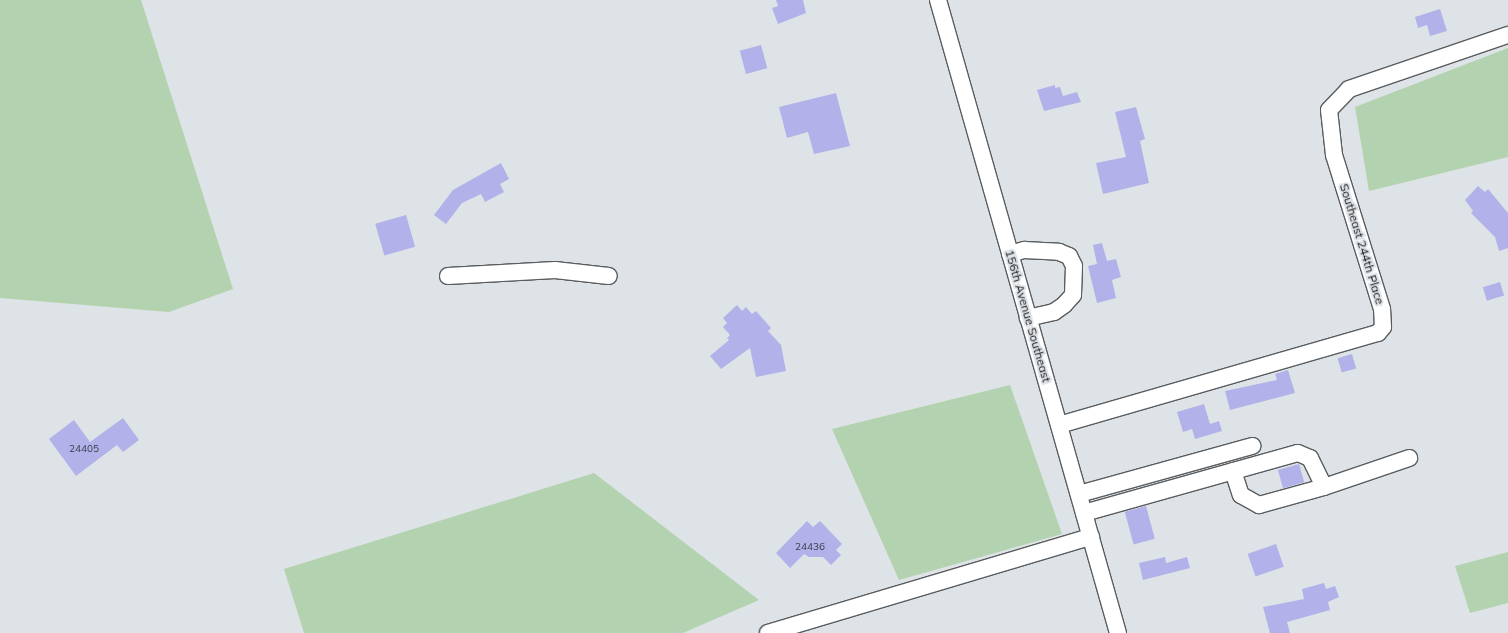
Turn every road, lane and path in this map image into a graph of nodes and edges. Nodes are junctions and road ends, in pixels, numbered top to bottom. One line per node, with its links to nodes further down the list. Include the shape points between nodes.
1 (938, 0): 3 (street, 156th Avenue Southeast)
2 (1508, 35): 7 (street, Southeast 244th Place, via 1349,89 1329,110 1334,154 1382,309 1383,327 1378,333)
3 (1010, 254): 6 (street, 156th Avenue Southeast); 6 (street, via 1024,250 1059,252 1069,256 1074,266 1073,294 1064,305 1054,312)
4 (448, 276): 5 (street, via 555,270)
5 (609, 276)
6 (1028, 318): 7 (street, 156th Avenue Southeast)
7 (1059, 425): 12 (street, 156th Avenue Southeast)
8 (1252, 446): 12 (street)
9 (1409, 458): 11 (street)
10 (1233, 471): 11 (street, via 1298,453 1310,458); 11 (street, via 1241,495 1259,505); 13 (street)
11 (1324, 487)
12 (1079, 494): 13 (street, 156th Avenue Southeast)
13 (1084, 513): 14 (street, 156th Avenue Southeast)
14 (1091, 537): 15 (street); 16 (street, 156th Avenue Southeast)
15 (768, 633)
16 (1118, 633)

